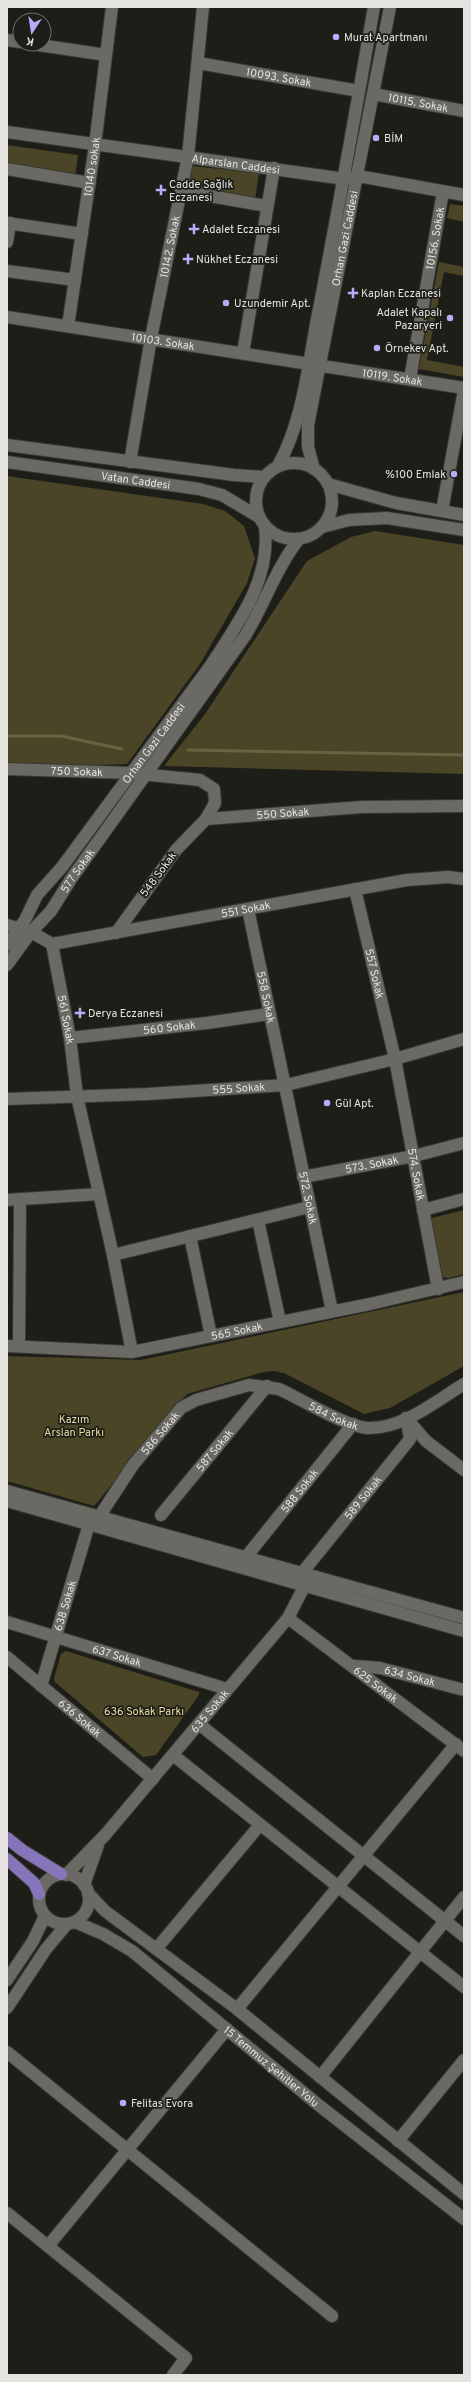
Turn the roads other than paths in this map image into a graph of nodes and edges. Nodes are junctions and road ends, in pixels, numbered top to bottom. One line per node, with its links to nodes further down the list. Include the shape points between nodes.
1 (112, 7): 6 (street, 10140 sokak)
2 (203, 7): 7 (street, 10142. Sokak)
3 (374, 7): 8 (street, Orhan Gazi Caddesi)
4 (390, 7): 9 (street, Orhan Gazi Caddesi)
5 (52, 47): 6 (street)
6 (106, 55): 12 (street, 10140 sokak)
7 (198, 63): 8 (street, 10093. Sokak); 13 (street, 10142. Sokak)
8 (359, 91): 17 (street, Orhan Gazi Caddesi)
9 (373, 94): 10 (street, 10115. Sokak); 16 (street, Orhan Gazi Caddesi)
10 (464, 111)
11 (7, 132): 12 (street, Alparslan Caddesi)
12 (96, 144): 13 (street, Alparslan Caddesi); 18 (street, 10140 sokak)
13 (188, 156): 14 (street, Alparslan Caddesi); 19 (street, 10142. Sokak)
14 (274, 168): 17 (street, Alparslan Caddesi); 22 (street)
15 (7, 169): 18 (street)
16 (358, 176): 17 (street, Alparslan Caddesi); 20 (street, Alparslan Caddesi); 32 (street, Orhan Gazi Caddesi)
17 (345, 179): 32 (street, Orhan Gazi Caddesi)
18 (90, 182): 24 (street, 10140 sokak)
19 (181, 191): 22 (street); 30 (street, 10142. Sokak)
20 (442, 192): 21 (street, Alparslan Caddesi); 33 (street, 10156. Sokak)
21 (464, 195)
22 (267, 206): 31 (street)
23 (8, 223): 24 (street); 25 (street)
24 (82, 234): 27 (street, 10140 sokak)
25 (7, 242)
26 (7, 271): 27 (street)
27 (75, 280): 29 (street, 10140 sokak)
28 (7, 317): 29 (street, 10103. Sokak)
29 (68, 326): 30 (street, 10103. Sokak)
30 (151, 338): 31 (street, 10103. Sokak); 37 (street, 10142. Sokak)
31 (243, 353): 32 (street, 10103. Sokak)
32 (314, 364): 33 (street, 10119. Sokak); 38 (street, Orhan Gazi Caddesi, via 292,437); 39 (street, Orhan Gazi Caddesi, via 307,431)
33 (410, 379): 34 (street, 10119. Sokak)
34 (464, 389): 42 (street)
35 (7, 445): 37 (street, Vatan Caddesi)
36 (7, 462): 44 (street, Vatan Caddesi, via 199,489 222,495)
37 (130, 462): 40 (street, Vatan Caddesi)
38 (278, 466): 39 (street, via 297,463); 40 (street)
39 (314, 469): 41 (street)
40 (264, 477): 44 (street, via 256,496)
41 (328, 484): 42 (street, via 377,499); 45 (street, via 332,506 329,517)
42 (442, 511): 43 (street)
43 (464, 514)
44 (262, 522): 47 (street, Vatan Caddesi, via 281,537); 49 (street, Orhan Gazi Caddesi, via 264,565 250,601 211,665)
45 (322, 527): 46 (street, via 350,520 387,518); 47 (street, via 312,535)
46 (464, 530)
47 (299, 539): 50 (street, Orhan Gazi Caddesi, via 245,636)
48 (7, 769): 49 (street, 750 Sokak)
49 (131, 773): 50 (street, 750 Sokak); 57 (street, Orhan Gazi Caddesi, via 62,867 37,896)
50 (146, 775): 52 (street, via 200,780 209,784 216,794 215,803); 58 (street, 577 Sokak, via 51,911)
51 (464, 806): 52 (street, 550 Sokak, via 362,807)
52 (206, 819): 59 (street, 548 Sokak, via 176,850)
53 (463, 882): 54 (street, 551 Sokak, via 448,877 408,880)
54 (355, 889): 55 (street, 551 Sokak); 66 (street, 557 Sokak)
55 (248, 909): 59 (street, 551 Sokak); 63 (street, 558 Sokak)
56 (7, 925): 57 (street)
57 (19, 929): 58 (street); 61 (street, Orhan Gazi Caddesi)
58 (31, 932): 60 (street); 62 (street, 577 Sokak)
59 (116, 933): 60 (street, 551 Sokak)
60 (52, 944): 64 (street, 561 Sokak)
61 (7, 945)
62 (7, 965)
63 (269, 1014): 64 (street, 560 Sokak); 67 (street, 558 Sokak)
64 (70, 1038): 68 (street, 561 Sokak)
65 (464, 1038): 66 (street, 555 Sokak)
66 (395, 1059): 67 (street, 555 Sokak); 71 (street, 574. Sokak)
67 (286, 1085): 68 (street, 555 Sokak); 72 (street, 572. Sokak)
68 (77, 1096): 69 (street, 555 Sokak); 73 (street, 561 Sokak)
69 (7, 1099)
70 (464, 1143): 71 (street, 573. Sokak)
71 (414, 1156): 72 (street, 573. Sokak); 78 (street, 574. Sokak)
72 (303, 1177): 77 (street, 572. Sokak)
73 (98, 1194): 74 (street); 81 (street, 561 Sokak)
74 (20, 1199): 76 (street); 87 (street)
75 (464, 1199): 78 (street)
76 (7, 1200)
77 (309, 1208): 79 (street); 84 (street, 572. Sokak)
78 (423, 1210): 83 (street, 574. Sokak)
79 (258, 1220): 80 (street); 85 (street)
80 (190, 1236): 81 (street); 86 (street)
81 (114, 1255): 88 (street, 561 Sokak)
82 (464, 1282): 83 (street, 565 Sokak)
83 (438, 1289): 84 (street, 565 Sokak)
84 (332, 1311): 85 (street, 565 Sokak)
85 (280, 1322): 86 (street, 565 Sokak)
86 (211, 1336): 88 (street, 565 Sokak)
87 (13, 1346): 88 (street, 565 Sokak)
88 (132, 1352)
89 (464, 1384): 92 (street, 584 Sokak)
90 (249, 1385): 91 (street, 584 Sokak); 98 (street, 586 Sokak, via 196,1400 182,1408 133,1465)
91 (267, 1386): 93 (street, 584 Sokak, via 279,1389); 97 (street, 587 Sokak)
92 (406, 1418): 93 (street, 584 Sokak, via 380,1427 367,1428); 94 (street, via 426,1441); 100 (street, 589 Sokak, via 410,1439)
93 (353, 1424): 99 (street, 588 Sokak)
94 (464, 1470)
95 (7, 1492): 98 (street)
96 (7, 1501): 98 (street)
97 (161, 1515)
98 (94, 1521): 99 (street); 101 (street); 106 (street, 638 Sokak)
99 (246, 1557): 100 (street)
100 (302, 1573): 101 (street); 103 (street)
101 (305, 1585): 102 (street, 635 Sokak); 105 (street)
102 (288, 1618): 108 (street, 625 Sokak); 110 (street, 635 Sokak)
103 (464, 1618)
104 (7, 1622): 106 (street, 637 Sokak)
105 (464, 1631)
106 (56, 1638): 109 (street, 638 Sokak); 110 (street, 637 Sokak)
107 (7, 1657): 109 (street, 636 Sokak)
108 (354, 1666): 111 (street, 634 Sokak, via 380,1668); 113 (street, 625 Sokak)
109 (41, 1686): 115 (street, 636 Sokak)
110 (227, 1689): 112 (street, 635 Sokak)
111 (464, 1690)
112 (199, 1724): 114 (street, 635 Sokak); 119 (street)
113 (460, 1747): 119 (street)
114 (173, 1755): 115 (street, 635 Sokak); 116 (street)
115 (152, 1779): 118 (street, 635 Sokak)
116 (259, 1826): 122 (street); 130 (street)
117 (7, 1838): 121 (main road, via 22,1850)
118 (100, 1842): 121 (street, 635 Sokak); 123 (street, 635 Sokak)
119 (364, 1856): 122 (street); 127 (street)
120 (7, 1859): 124 (main road, via 34,1883)
121 (64, 1874): 123 (street, via 78,1879); 124 (street, via 47,1880)
122 (338, 1887): 131 (street); 135 (street)
123 (86, 1889): 128 (street, via 87,1909); 130 (street, 15 Temmuz Şehitler Yolu, via 105,1911)
124 (39, 1894): 126 (street, via 41,1909)
125 (464, 1897): 127 (street)
126 (45, 1916): 128 (street, via 59,1924); 132 (street, via 33,1941)
127 (445, 1921): 129 (street); 131 (street)
128 (71, 1923): 134 (street, via 46,1949); 136 (street, 15 Temmuz Şehitler Yolu, via 104,1934 132,1951)
129 (464, 1936)
130 (157, 1948): 135 (street, 15 Temmuz Şehitler Yolu)
131 (420, 1952): 133 (street); 139 (street)
132 (7, 1980)
133 (464, 1988)
134 (7, 2008)
135 (237, 2009): 139 (street, 15 Temmuz Şehitler Yolu)
136 (227, 2029): 141 (street); 144 (street, 15 Temmuz Şehitler Yolu)
137 (7, 2052): 141 (street)
138 (464, 2060): 140 (street)
139 (320, 2077): 140 (street, 15 Temmuz Şehitler Yolu)
140 (398, 2141): 142 (street, 15 Temmuz Şehitler Yolu)
141 (129, 2149): 145 (street); 146 (street)
142 (464, 2194)
143 (7, 2213): 145 (street)
144 (464, 2219)
145 (48, 2246): 147 (street, via 186,2358)
146 (332, 2316)
147 (172, 2375)

